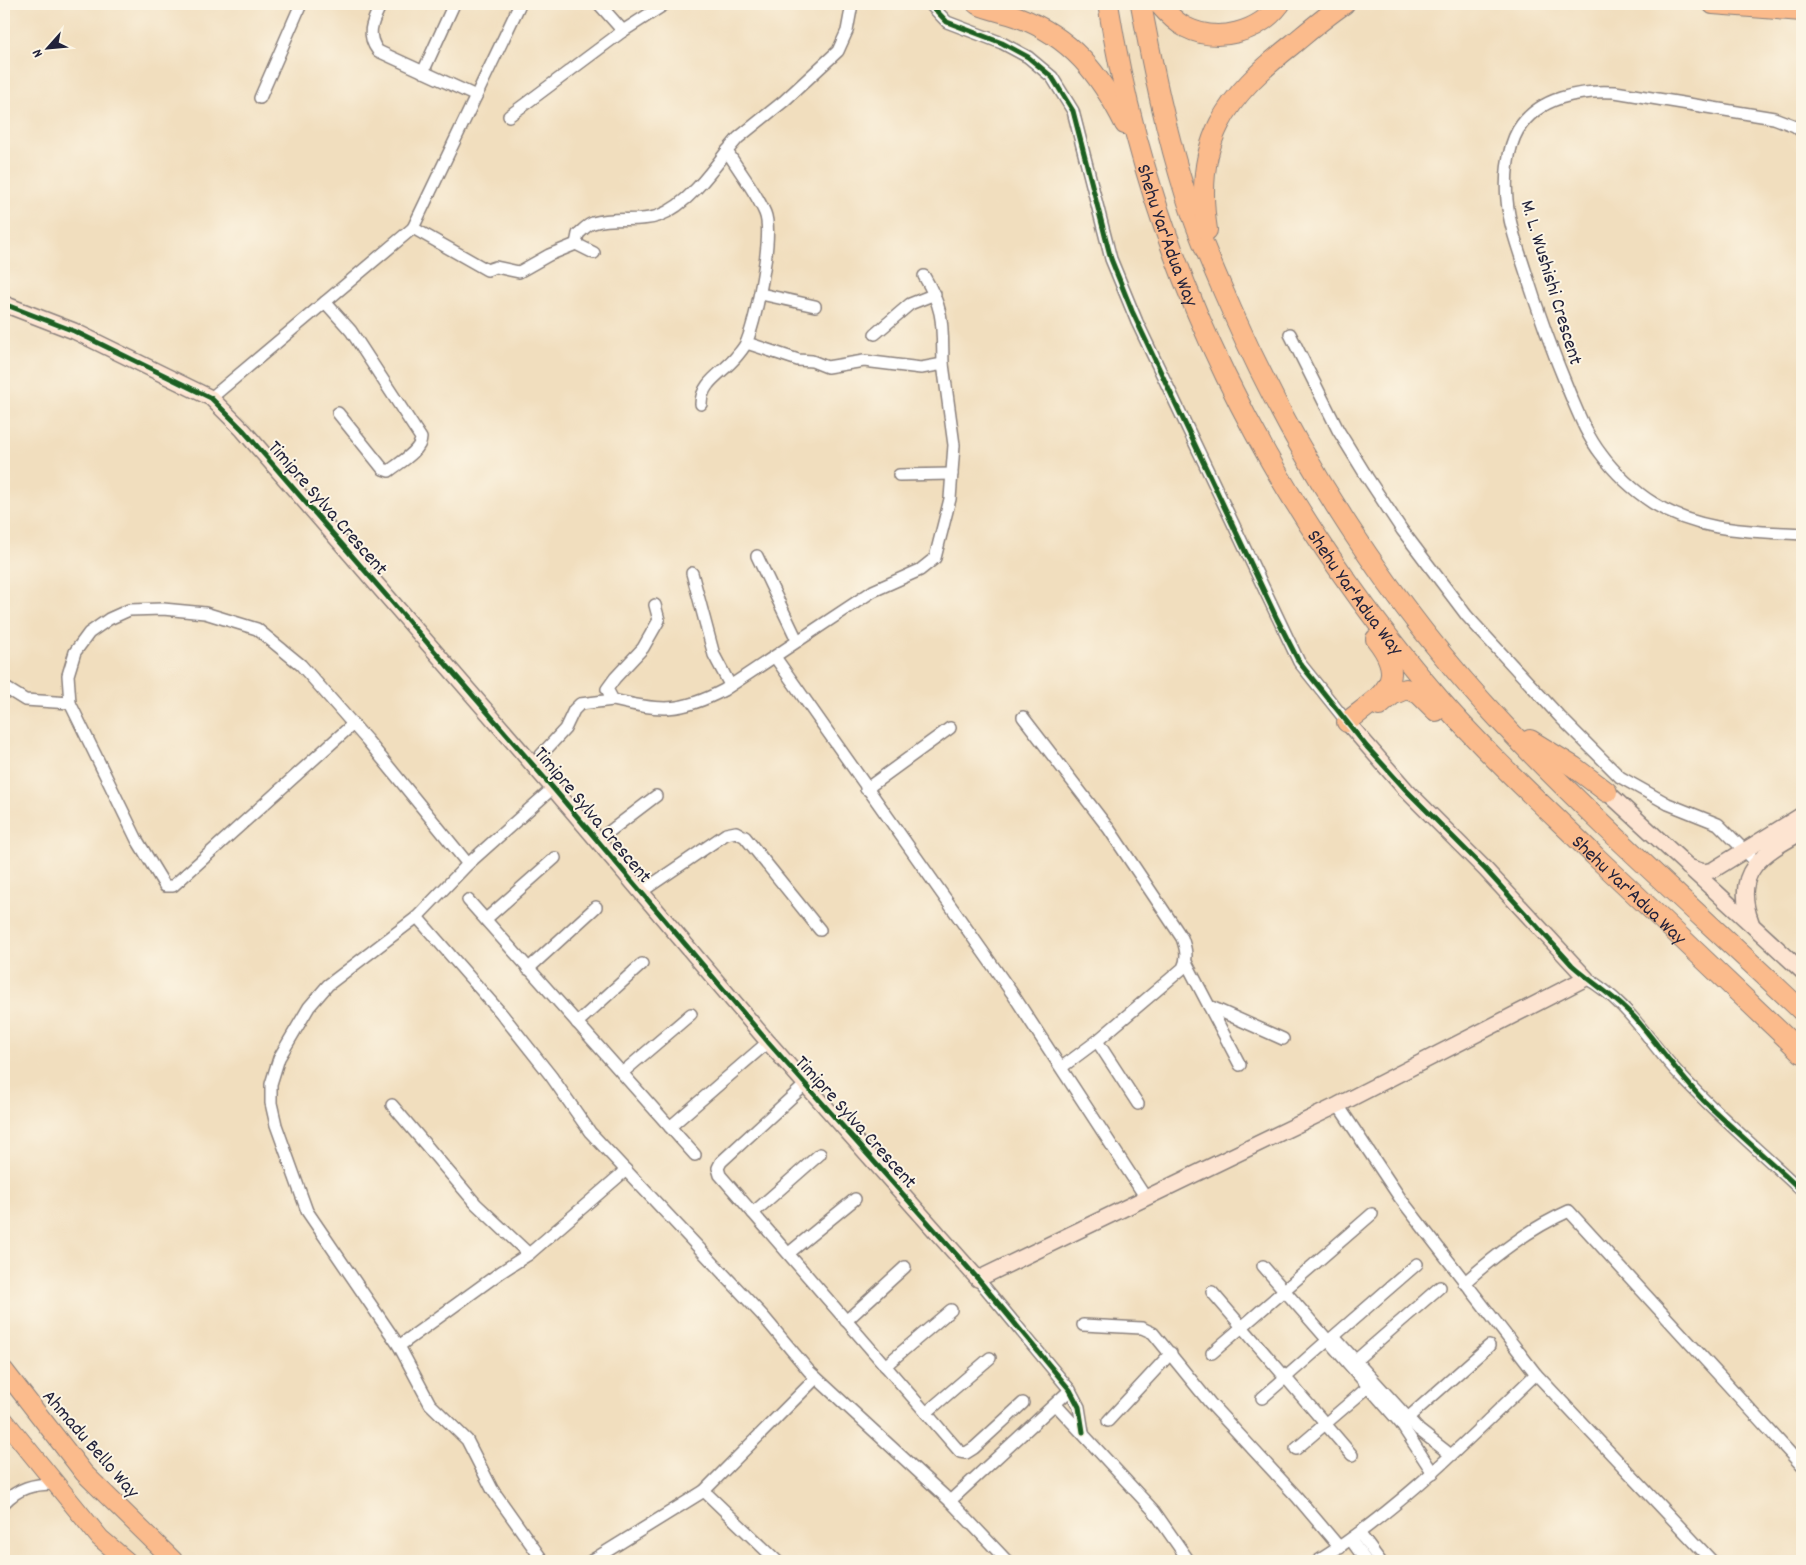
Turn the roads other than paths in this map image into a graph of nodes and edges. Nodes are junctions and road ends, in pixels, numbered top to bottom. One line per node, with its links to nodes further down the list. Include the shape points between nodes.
1 (301, 4): 20 (street)
2 (381, 4): 18 (street, via 370,28 372,44 378,51)
3 (454, 4): 18 (street)
4 (520, 4): 19 (street)
5 (599, 4): 17 (street)
6 (666, 4): 17 (street)
7 (852, 4): 23 (street, via 838,51)
8 (930, 4): 58 (street, via 947,22 1002,43 1028,57 1052,77 1073,111 1111,259 1137,322 1300,662)
9 (978, 4): 24 (highway, via 1045,29 1089,65 1109,94)
10 (1108, 4): 24 (highway, Shehu Yar'Adua Way)
11 (1141, 4): 28 (highway, Shehu Yar'Adua Way, via 1170,144 1187,200)
12 (1159, 4): 13 (highway, via 1185,27 1207,34 1228,34 1253,28 1271,16)
13 (1280, 4)
14 (1344, 4): 28 (highway, via 1257,73 1225,111 1208,153 1204,177 1203,203)
15 (1713, 4): 16 (highway)
16 (1802, 10)
17 (623, 31): 21 (street)
18 (423, 72): 19 (street)
19 (476, 96): 25 (street)
20 (260, 98)
21 (510, 116)
22 (1802, 132): 44 (street, M. L. Wushishi Crescent, via 1774,118 1615,92 1588,91 1555,100 1534,112 1518,130 1507,177 1507,202 1534,298 1584,427 1601,454 1621,477 1652,503 1686,519 1729,530)
23 (727, 151): 26 (street, via 707,176 667,212 648,218 593,223 578,234); 30 (street, via 766,214 768,240)
24 (1139, 152): 45 (highway, Shehu Yar'Adua Way, via 1174,257 1231,390 1264,451)
25 (413, 228): 26 (street, via 487,270 496,267 519,272); 32 (street)
26 (576, 244): 27 (street)
27 (594, 253)
28 (1214, 268): 56 (highway, Shehu Yar'Adua Way, via 1266,384 1336,506 1413,616)
29 (924, 276): 31 (street)
30 (760, 294): 34 (street); 37 (street)
31 (935, 294): 35 (street, via 910,304); 38 (street, via 942,314)
32 (325, 302): 39 (street); 41 (street, via 351,331 421,442 418,448 389,470 383,469)
33 (4, 304): 39 (street, Timipre Sylva Crescent, via 69,329)
34 (815, 306)
35 (875, 334)
36 (1290, 334): 69 (street, via 1338,430 1367,477 1407,538 1467,616 1620,777 1668,804 1718,824)
37 (747, 343): 38 (street, via 827,367 864,362 921,368); 40 (street, via 726,370 711,380 701,395)
38 (943, 364): 42 (street, via 954,445)
39 (211, 398): 61 (street, Timipre Sylva Crescent, via 243,430)
40 (701, 404)
41 (338, 413)
42 (952, 474): 43 (street); 49 (street, via 950,499 935,558 920,570 873,590)
43 (899, 475)
44 (1802, 534)
45 (1326, 551): 58 (highway, via 1344,594 1387,652 1392,665 1391,678 1383,691); 60 (highway, Shehu Yar'Adua Way, via 1417,671)
46 (757, 556): 49 (street)
47 (692, 573): 51 (street, via 714,655)
48 (656, 605): 53 (street, via 659,620 643,648 607,689)
49 (797, 640): 50 (street)
50 (775, 656): 51 (street); 63 (street)
51 (730, 685): 53 (street, via 698,704 680,708 646,707)
52 (4, 687): 54 (street, via 25,700)
53 (613, 700): 61 (street, via 580,704)
54 (70, 703): 57 (street, via 68,675 75,652 89,633 129,610 162,609 205,614 257,628 301,665); 57 (street, via 137,840 165,886 173,886)
55 (1023, 717): 80 (street, via 1109,828 1182,938)
56 (1500, 721): 64 (highway); 86 (highway, Shehu Yar'Adua Way)
57 (353, 724): 71 (street)
58 (1350, 726): 60 (highway, via 1392,695 1406,689 1414,690 1458,734); 84 (street, via 1406,790)
59 (950, 728): 63 (street)
60 (1495, 758): 92 (highway, Shehu Yar'Adua Way)
61 (535, 767): 62 (street, Timipre Sylva Crescent)
62 (553, 788): 68 (street, Timipre Sylva Crescent); 71 (street)
63 (866, 788): 94 (street)
64 (1608, 792): 72 (street)
65 (656, 796): 68 (street)
66 (1802, 815): 69 (street)
67 (1802, 832): 69 (street, via 1772,849)
68 (598, 841): 73 (street, Timipre Sylva Crescent)
69 (1751, 856): 72 (street, via 1704,872); 78 (street, via 1745,902)
70 (555, 858): 77 (street)
71 (468, 864): 76 (street)
72 (1686, 866): 78 (street)
73 (641, 892): 79 (street, via 726,834 736,832 745,837); 91 (street, Timipre Sylva Crescent)
74 (468, 900): 77 (street)
75 (596, 907): 82 (street)
76 (417, 917): 103 (street, via 501,1013 590,1132); 124 (street, via 328,986 309,1007 279,1058 271,1084 276,1125 307,1211)
77 (486, 919): 82 (street)
78 (1752, 924): 83 (street)
79 (820, 930)
80 (1186, 962): 85 (street); 90 (street)
81 (642, 964): 88 (street)
82 (528, 969): 88 (street)
83 (1802, 971)
84 (1586, 978): 99 (street); 104 (street, via 1599,985 1634,1018 1702,1099)
85 (1209, 1006): 89 (street); 93 (street)
86 (1802, 1010)
87 (691, 1014): 95 (street)
88 (577, 1023): 95 (street)
89 (1283, 1039)
90 (1097, 1041): 94 (street); 97 (street)
91 (768, 1042): 96 (street, Timipre Sylva Crescent); 100 (street)
92 (1802, 1053)
93 (1240, 1065)
94 (1062, 1067): 106 (street)
95 (622, 1073): 100 (street)
96 (805, 1085): 107 (street, via 718,1168 720,1175); 114 (street, Timipre Sylva Crescent)
97 (1138, 1104)
98 (392, 1105): 109 (street, via 476,1204)
99 (1338, 1105): 106 (street); 115 (street, via 1400,1198)
100 (670, 1127): 102 (street)
101 (820, 1154): 107 (street)
102 (695, 1155)
103 (626, 1170): 109 (street); 134 (street)
104 (1802, 1191)
105 (855, 1198): 110 (street)
106 (1146, 1198): 114 (street)
107 (753, 1213): 110 (street)
108 (1372, 1214): 116 (street)
109 (529, 1254): 124 (street)
110 (789, 1254): 120 (street)
111 (1417, 1264): 123 (street)
112 (1263, 1266): 116 (street)
113 (905, 1267): 120 (street)
114 (978, 1280): 136 (street, Timipre Sylva Crescent)
115 (1464, 1283): 132 (street); 149 (street, via 1502,1249 1543,1223 1570,1211)
116 (1284, 1286): 122 (street); 123 (street)
117 (1440, 1287): 129 (street)
118 (1212, 1292): 122 (street)
119 (951, 1310): 130 (street)
120 (846, 1321): 130 (street)
121 (1083, 1325): 126 (street, via 1142,1328 1153,1332)
122 (1242, 1326): 127 (street); 133 (street)
123 (1330, 1339): 129 (street); 133 (street); 135 (street)
124 (399, 1346): 159 (street, via 430,1404 467,1440 492,1489)
125 (1489, 1346): 143 (street)
126 (1171, 1353): 142 (street); 156 (street, via 1210,1403)
127 (1212, 1353)
128 (990, 1358): 140 (street)
129 (1356, 1361): 143 (street)
130 (885, 1366): 140 (street)
131 (4, 1370): 158 (main road, Ahmadu Bello Way, via 84,1473)
132 (1536, 1374): 148 (street); 167 (street)
133 (1286, 1377): 137 (street); 144 (street)
134 (816, 1378): 152 (street); 153 (street)
135 (1367, 1388): 143 (street); 144 (street)
136 (1070, 1390): 139 (street); 145 (street, Timipre Sylva Crescent, via 1079,1407)
137 (1262, 1398)
138 (1023, 1403): 140 (street, via 966,1453 960,1452)
139 (1056, 1405): 145 (street); 153 (street)
140 (926, 1413)
141 (4, 1420): 151 (main road)
142 (1108, 1421)
143 (1404, 1421): 148 (street); 150 (street)
144 (1325, 1424): 146 (street); 147 (street)
145 (1083, 1432): 163 (street, via 1154,1511)
146 (1296, 1449)
147 (1352, 1455)
148 (1451, 1455): 150 (street)
149 (1802, 1466)
150 (1433, 1473): 155 (street)
151 (54, 1484): 154 (street, via 36,1484 18,1491); 157 (main road, via 100,1538)
152 (704, 1491): 160 (street); 161 (street)
153 (950, 1501): 162 (street)
154 (4, 1504)
155 (1356, 1537): 156 (street); 165 (street); 166 (street)
156 (1340, 1548): 164 (street)
157 (127, 1561)
158 (174, 1561)
159 (543, 1561)
160 (591, 1561)
161 (778, 1561)
162 (1006, 1561)
163 (1189, 1561)
164 (1318, 1561)
165 (1366, 1561)
166 (1380, 1561)
167 (1710, 1561)

